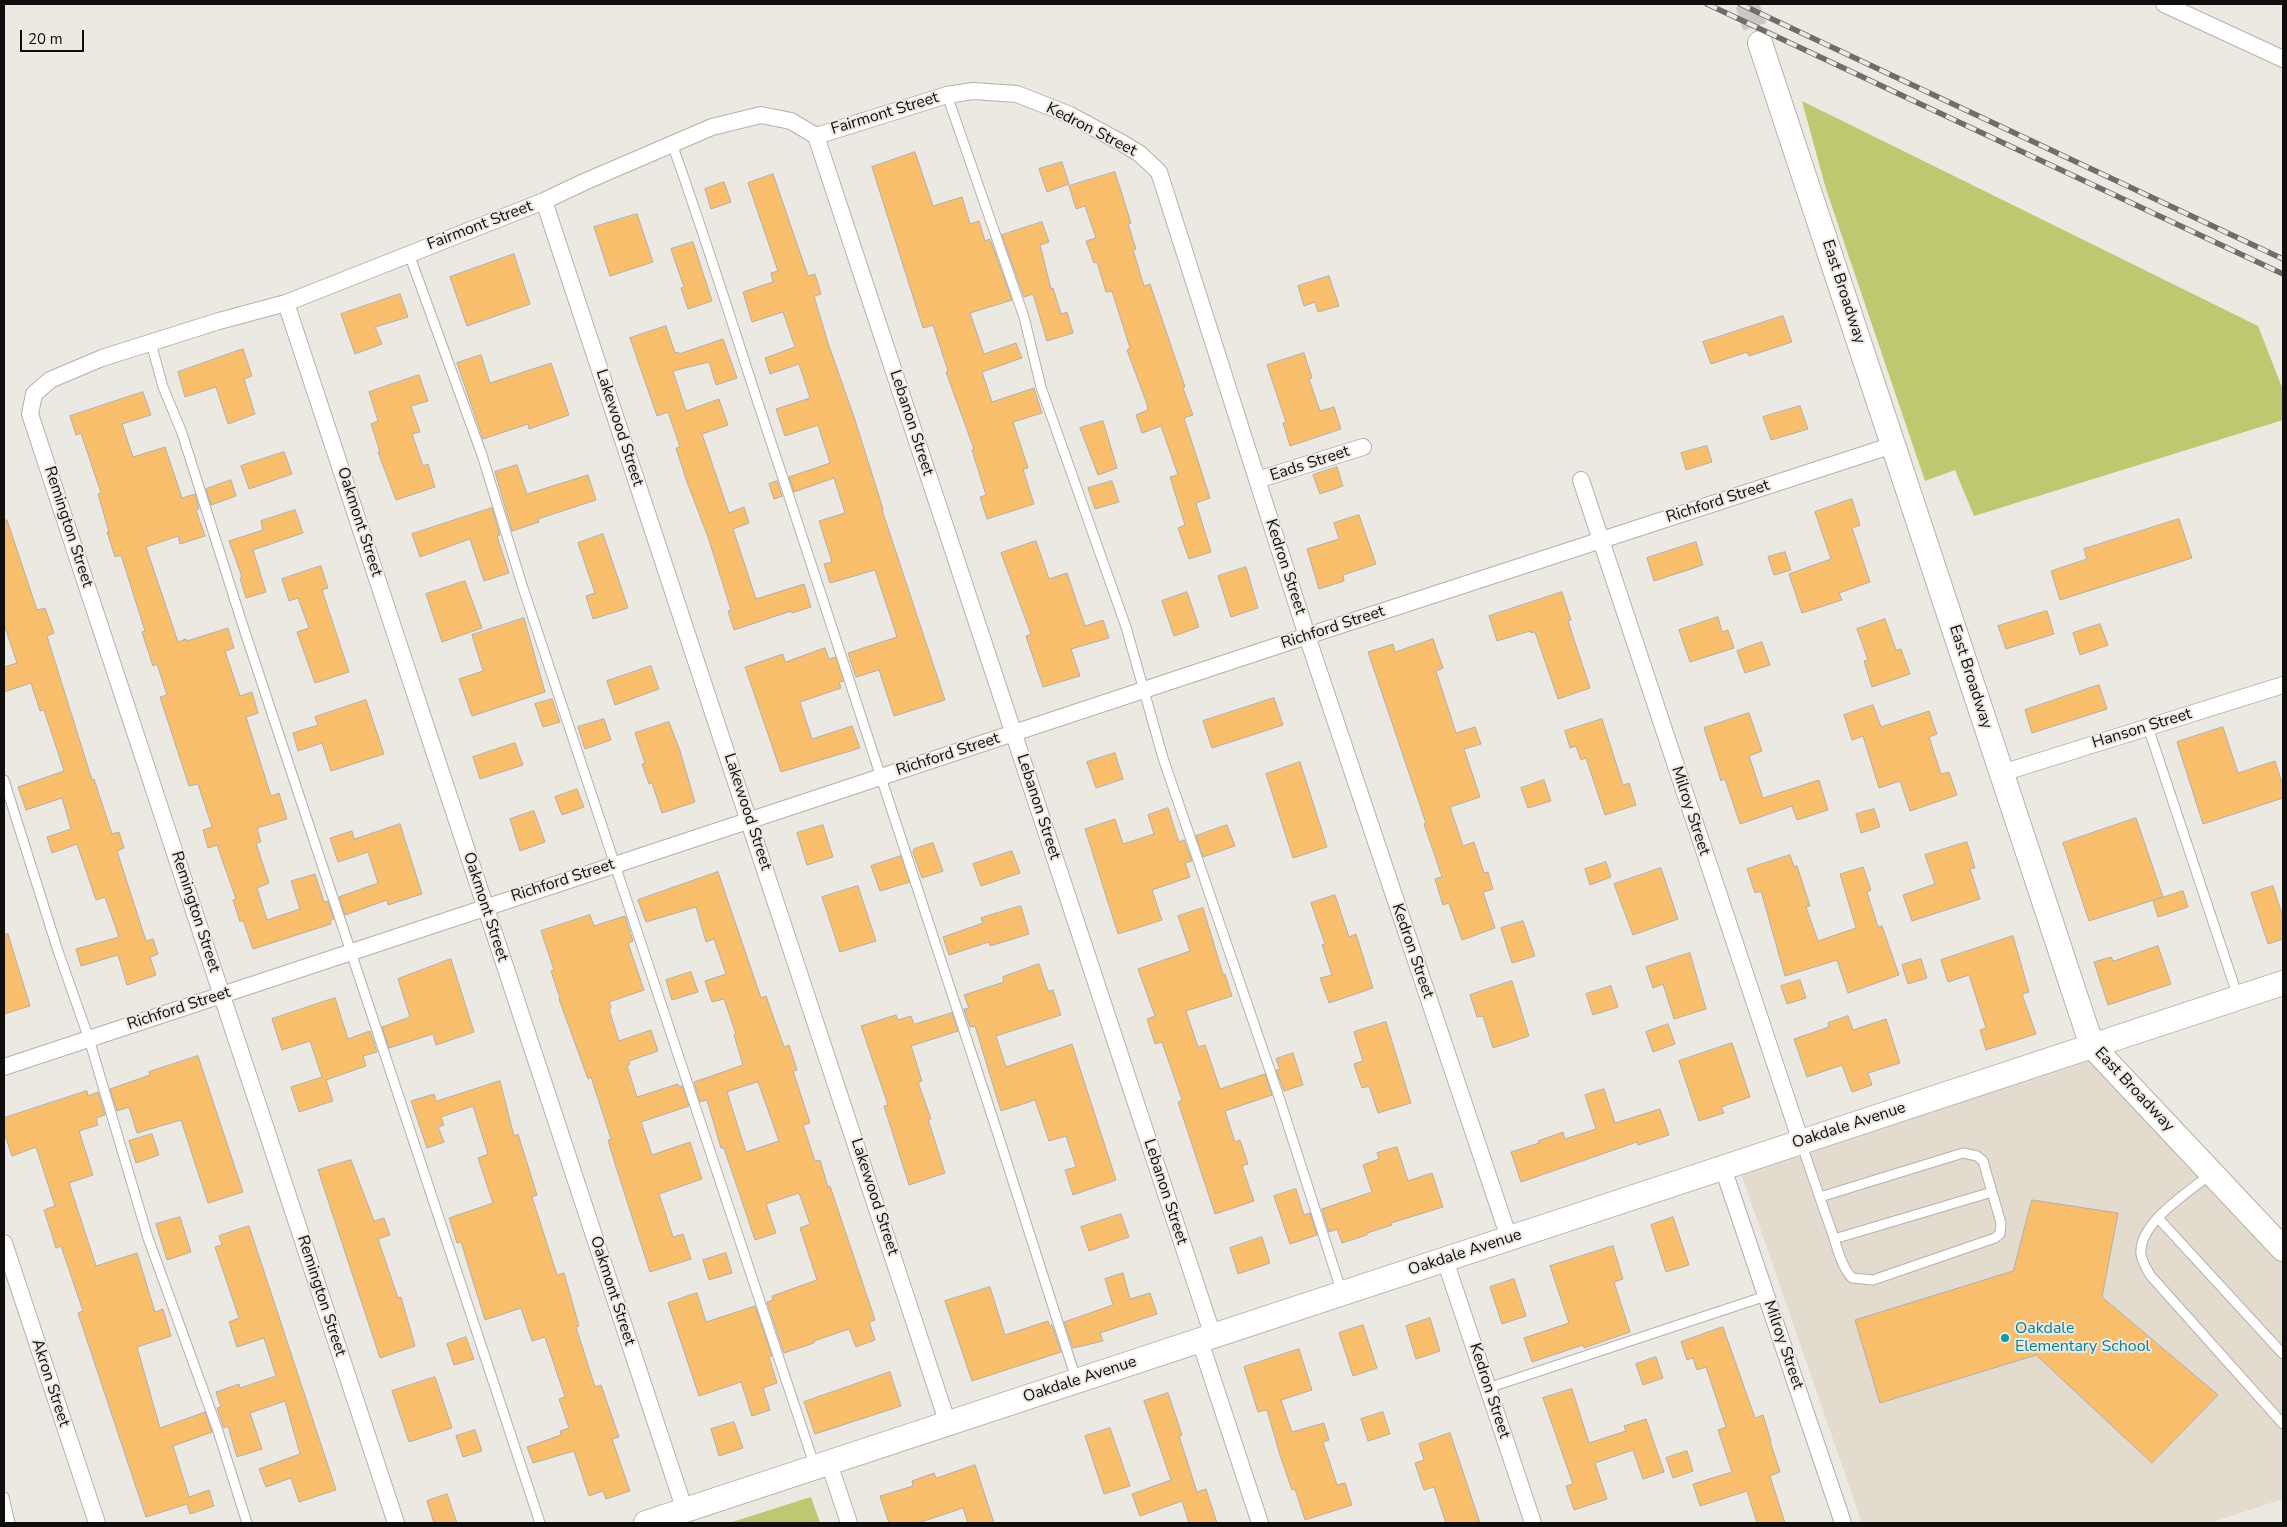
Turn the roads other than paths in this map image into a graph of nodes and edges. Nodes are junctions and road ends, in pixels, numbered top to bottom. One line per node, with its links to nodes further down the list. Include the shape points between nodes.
1 (2164, 4): 3 (street)
2 (1760, 43): 12 (street, East Broadway)
3 (2281, 57)
4 (947, 95): 5 (street, Fairmont Street); 14 (street, Kedron Street, via 973,91 1017,94 1070,115 1122,143 1159,172); 19 (lane, via 1024,317 1041,386)
5 (816, 136): 6 (street, Fairmont Street, via 792,121 760,115 712,127); 21 (street, Lebanon Street)
6 (672, 144): 7 (street, Fairmont Street); 23 (lane, via 709,248)
7 (544, 201): 8 (street, Fairmont Street); 25 (street, Lakewood Street)
8 (409, 254): 9 (street, Fairmont Street); 26 (lane, via 482,455)
9 (286, 303): 10 (street, Fairmont Street); 27 (street, Oakmont Street)
10 (151, 343): 11 (street, Fairmont Street, via 102,358 50,380 34,394); 28 (lane)
11 (30, 414): 30 (street, Remington Street)
12 (1893, 445): 16 (street, Richford Street); 22 (street, East Broadway)
13 (1362, 447): 14 (street, Eads Street)
14 (1257, 480): 17 (street, Kedron Street)
15 (1580, 480): 16 (street, Milroy Street)
16 (1600, 540): 17 (street, Richford Street); 35 (street, Milroy Street)
17 (1307, 636): 19 (street, Richford Street); 41 (street, Kedron Street)
18 (2283, 685): 20 (street, Hanson Street)
19 (1145, 690): 21 (street, Richford Street); 46 (lane, via 1163,758)
20 (2148, 727): 22 (street, Hanson Street); 31 (lane)
21 (1013, 733): 23 (street, Richford Street); 48 (street, Lebanon Street)
22 (2002, 773): 33 (street, East Broadway)
23 (881, 777): 25 (street, Richford Street); 50 (lane)
24 (4, 780): 32 (lane)
25 (750, 820): 26 (street, Richford Street); 52 (street, Lakewood Street)
26 (617, 864): 27 (street, Richford Street); 54 (lane)
27 (485, 907): 28 (street, Richford Street); 56 (street, Oakmont Street)
28 (352, 951): 30 (street, Richford Street); 61 (lane)
29 (2283, 983): 31 (street, Oakdale Avenue)
30 (222, 995): 32 (street, Richford Street); 60 (street, Remington Street)
31 (2238, 998): 33 (street, Oakdale Avenue)
32 (89, 1039): 34 (street, Richford Street); 59 (lane, via 148,1238)
33 (2092, 1046): 35 (street, Oakdale Avenue); 37 (street, East Broadway)
34 (4, 1067)
35 (1801, 1142): 36 (street, Oakdale Avenue); 39 (lane)
36 (1723, 1168): 41 (street, Oakdale Avenue); 47 (street, Milroy Street)
37 (2212, 1173): 40 (lane); 44 (street, East Broadway)
38 (1992, 1192): 39 (lane, via 1982,1161 1977,1156 1963,1153); 42 (lane); 42 (lane, via 2001,1223 2000,1234 1995,1238 1872,1280 1852,1278 1845,1271)
39 (1820, 1197): 42 (lane)
40 (2158, 1218): 49 (lane); 53 (lane, via 2148,1230 2141,1253 2150,1276)
41 (1509, 1238): 45 (street, Oakdale Avenue)
42 (1834, 1239)
43 (4, 1242): 58 (street, Akron Street)
44 (2283, 1248)
45 (1445, 1260): 46 (street, Oakdale Avenue); 51 (street, Kedron Street)
46 (1342, 1293): 48 (street, Oakdale Avenue)
47 (1766, 1296): 51 (lane); 66 (street, Milroy Street)
48 (1206, 1338): 50 (street, Oakdale Avenue); 64 (street, Lebanon Street)
49 (2283, 1354)
50 (1076, 1381): 52 (street, Oakdale Avenue)
51 (1488, 1388): 65 (street, Kedron Street)
52 (948, 1424): 54 (street, Oakdale Avenue)
53 (2283, 1424)
54 (822, 1465): 56 (street, Oakdale Avenue); 63 (street)
55 (4, 1497): 57 (lane)
56 (685, 1511): 62 (street, Oakdale Avenue)
57 (10, 1523)
58 (97, 1523)
59 (247, 1523)
60 (396, 1523)
61 (540, 1523)
62 (646, 1523)
63 (849, 1523)
64 (1260, 1523)
65 (1533, 1523)
66 (1843, 1523)

